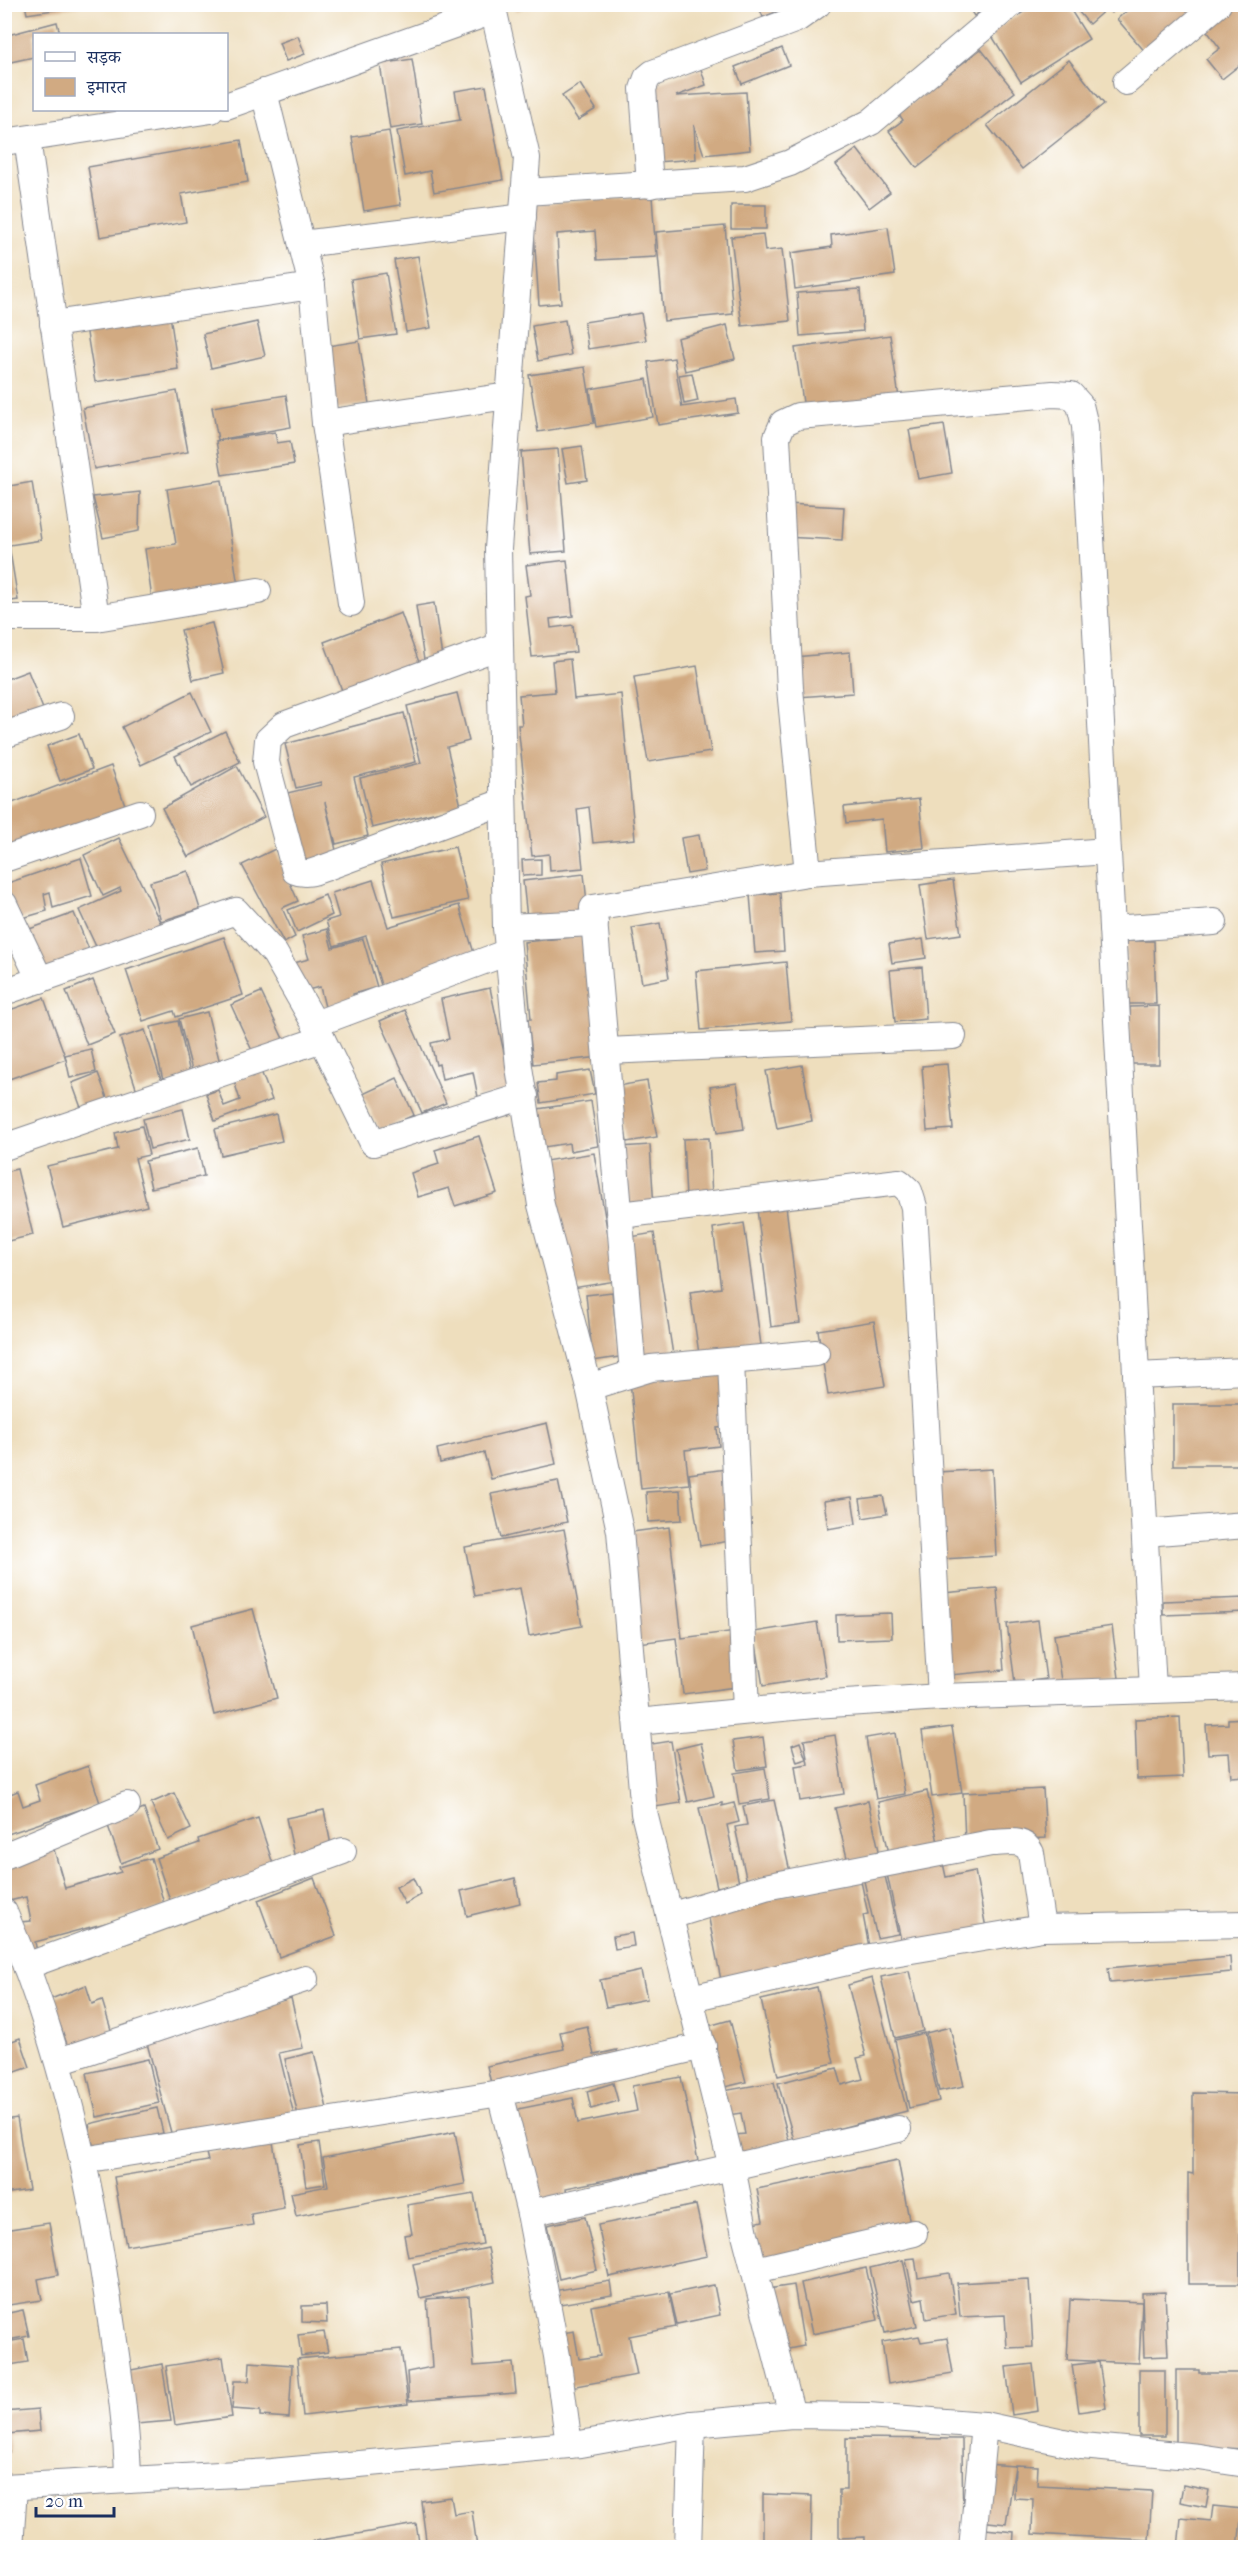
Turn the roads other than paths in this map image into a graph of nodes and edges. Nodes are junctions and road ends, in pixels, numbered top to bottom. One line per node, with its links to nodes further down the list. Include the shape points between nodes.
1 (818, 4): 10 (street, via 797,19 647,78 643,88)
2 (1011, 4): 10 (street, via 871,122 790,163 745,178)
3 (1218, 4): 5 (street)
4 (493, 8): 6 (street); 11 (street, via 527,158)
5 (1126, 82)
6 (264, 92): 7 (street); 13 (street)
7 (228, 105)
8 (204, 111): 9 (street)
9 (16, 140): 15 (street)
10 (650, 184): 11 (street)
11 (525, 192): 12 (street)
12 (523, 217): 13 (street); 16 (street)
13 (302, 244): 14 (street)
14 (312, 286): 15 (street); 17 (street)
15 (53, 324): 21 (street)
16 (508, 396): 17 (street); 22 (street, via 498,549)
17 (325, 423): 19 (street)
18 (258, 591): 21 (street)
19 (351, 603)
20 (4, 618): 21 (street)
21 (96, 618)
22 (500, 646): 25 (street); 25 (street, via 284,725 268,740 266,762 295,871 301,873)
23 (61, 716): 24 (street)
24 (4, 735)
25 (503, 802): 34 (street)
26 (140, 813): 28 (street)
27 (1107, 851): 29 (street); 29 (street, via 1085,426 1080,405 1071,395 1053,394 798,416 783,423 777,437 790,689); 33 (street)
28 (4, 859)
29 (808, 873): 32 (street, via 593,908)
30 (4, 904): 35 (street)
31 (1214, 922): 33 (street)
32 (595, 923): 34 (street); 39 (street)
33 (1112, 929): 47 (street)
34 (507, 940): 37 (street); 40 (street)
35 (40, 980): 36 (street); 37 (street, via 236,911 275,954)
36 (4, 992)
37 (319, 1032): 40 (street, via 373,1143); 41 (street)
38 (953, 1036): 39 (street)
39 (606, 1051): 42 (street)
40 (525, 1096): 48 (street, via 541,1205)
41 (4, 1147)
42 (620, 1215): 46 (street); 53 (street, via 899,1182 909,1191 914,1207)
43 (816, 1353): 44 (street)
44 (731, 1361): 46 (street); 54 (street)
45 (1245, 1371): 47 (street)
46 (633, 1373): 48 (street)
47 (1136, 1376): 50 (street)
48 (589, 1387): 55 (street, via 620,1531)
49 (1245, 1525): 50 (street)
50 (1145, 1533): 52 (street)
51 (1245, 1686): 52 (street)
52 (1153, 1689): 53 (street)
53 (941, 1697): 54 (street)
54 (746, 1711): 55 (street)
55 (638, 1722): 60 (street, via 644,1813)
56 (127, 1805): 58 (street)
57 (343, 1851): 63 (street)
58 (4, 1856)
59 (4, 1912): 63 (street)
60 (670, 1916): 62 (street, via 765,1887 991,1843 1022,1842 1031,1853); 65 (street)
61 (1245, 1924): 62 (street)
62 (1042, 1928): 65 (street, via 864,1958)
63 (26, 1966): 67 (street)
64 (304, 1979): 67 (street)
65 (691, 1998): 66 (street)
66 (703, 2046): 68 (street); 71 (street)
67 (59, 2061): 70 (street)
68 (500, 2093): 70 (street); 72 (street)
69 (898, 2129): 71 (street)
70 (84, 2160): 80 (street, via 127,2431)
71 (732, 2167): 72 (street); 74 (street)
72 (530, 2213): 78 (street)
73 (914, 2234): 74 (street)
74 (755, 2270): 75 (street)
75 (792, 2415): 76 (street); 77 (street, via 868,2415)
76 (692, 2424): 78 (street); 83 (street)
77 (984, 2425): 79 (street, via 1082,2446); 84 (street)
78 (569, 2445): 80 (street, via 271,2472)
79 (1245, 2464)
80 (129, 2480): 81 (street)
81 (9, 2487): 82 (street)
82 (10, 2547)
83 (688, 2547)
84 (972, 2547)

